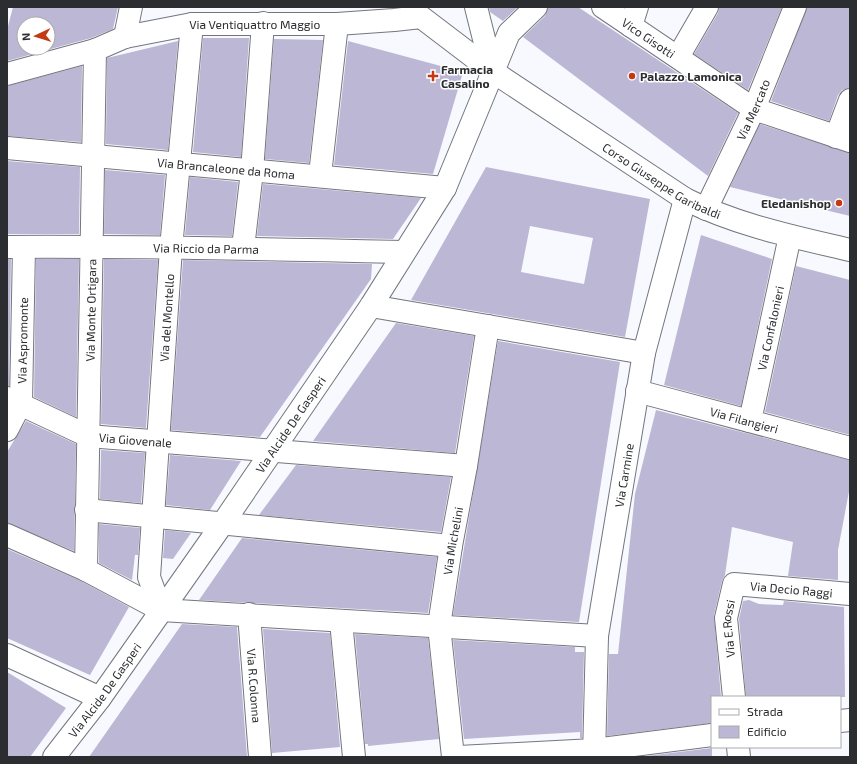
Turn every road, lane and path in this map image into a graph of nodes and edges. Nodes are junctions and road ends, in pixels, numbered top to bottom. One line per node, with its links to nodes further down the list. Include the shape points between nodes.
1 (131, 7): 12 (street)
2 (476, 7): 15 (street)
3 (536, 7): 15 (street, Via Alcide De Gasperi, via 508,33)
4 (603, 7): 8 (street, Vico Gisotti)
5 (707, 7): 14 (street)
6 (795, 7): 18 (street, Via Mercato)
7 (419, 12): 11 (street, Via Ventiquattro Maggio, via 394,20); 15 (street, Via Ventiquattro Maggio)
8 (634, 17): 14 (street, Vico Gisotti)
9 (263, 23): 10 (street, Via Ventiquattro Maggio); 11 (street, Via Ventiquattro Maggio); 23 (street)
10 (192, 24): 12 (street, Via Ventiquattro Maggio); 22 (street, Via del Montello)
11 (337, 24): 24 (street)
12 (125, 37): 13 (street, Via Ventiquattro Maggio)
13 (95, 50): 16 (street, Via Ventiquattro Maggio); 21 (street, Via Monte Ortigara)
14 (678, 57): 18 (street, Vico Gisotti)
15 (492, 71): 25 (street, Via Alcide De Gasperi); 26 (street, Corso Giuseppe Garibaldi)
16 (7, 74)
17 (850, 100): 19 (street)
18 (754, 109): 19 (street, Vico Gisotti); 27 (street, Via Mercato)
19 (843, 139)
20 (7, 148): 21 (street, Via Brancaleone da Roma)
21 (94, 156): 22 (street, Via Brancaleone da Roma); 29 (street, Via Monte Ortigara)
22 (180, 165): 23 (street, Via Brancaleone da Roma); 31 (street, Via del Montello)
23 (252, 171): 24 (street, Via Brancaleone da Roma); 32 (street)
24 (320, 175): 25 (street, Via Brancaleone da Roma)
25 (445, 188): 34 (street, Via Alcide De Gasperi)
26 (685, 199): 27 (street, Corso Giuseppe Garibaldi); 37 (street, Via Carmine)
27 (706, 210): 28 (street, Corso Giuseppe Garibaldi)
28 (790, 236): 33 (street, Corso Giuseppe Garibaldi); 40 (street, Via Confalonieri)
29 (92, 246): 30 (street, Via Riccio da Parma); 31 (street, Via Riccio da Parma); 42 (street, Via Monte Ortigara)
30 (15, 247): 39 (street, Via Aspromonte)
31 (171, 248): 32 (street, Via Riccio da Parma); 43 (street, Via del Montello)
32 (243, 248): 34 (street, Via Riccio da Parma)
33 (850, 250)
34 (404, 252): 35 (street, Via Alcide De Gasperi)
35 (371, 306): 36 (street); 45 (street, Via Alcide De Gasperi)
36 (488, 326): 37 (street); 46 (street, Via Michelini)
37 (644, 353): 38 (street, Via Carmine)
38 (638, 391): 40 (street, Via Filangieri); 59 (street, Via Carmine)
39 (14, 401): 41 (street, Via Aspromonte); 42 (street, Via Giovenale)
40 (750, 421): 44 (street, Via Filangieri)
41 (7, 430)
42 (88, 436): 43 (street, Via Giovenale); 47 (street, Via Monte Ortigara)
43 (158, 441): 45 (street, Via Giovenale); 48 (street, Via del Montello)
44 (850, 448)
45 (272, 450): 46 (street, Via Giovenale); 49 (street, Via Alcide De Gasperi)
46 (466, 466): 51 (street, Via Michelini)
47 (86, 510): 48 (street); 52 (street, Via Monte Ortigara)
48 (153, 516): 49 (street); 55 (street, Via del Montello, via 149,577)
49 (223, 523): 51 (street); 55 (street, Via Alcide De Gasperi)
50 (7, 535): 52 (street)
51 (450, 546): 58 (street, Via Michelini)
52 (86, 570): 55 (street)
53 (734, 584): 54 (street, Via Decio Raggi); 61 (street, Via E.Rossi, via 726,618)
54 (850, 594)
55 (162, 610): 56 (street); 62 (street, Via Alcide De Gasperi)
56 (249, 614): 57 (street); 66 (street, Via R.Colonna)
57 (341, 621): 58 (street); 67 (street)
58 (439, 626): 59 (street); 68 (street, Via Michelini)
59 (597, 636): 64 (street, Via Carmine)
60 (7, 655): 62 (street)
61 (734, 696)
62 (100, 698): 65 (street, Via Alcide De Gasperi)
63 (711, 735): 64 (street)
64 (594, 753): 69 (street)
65 (54, 757)
66 (260, 757)
67 (354, 757)
68 (453, 757)
69 (459, 757)

